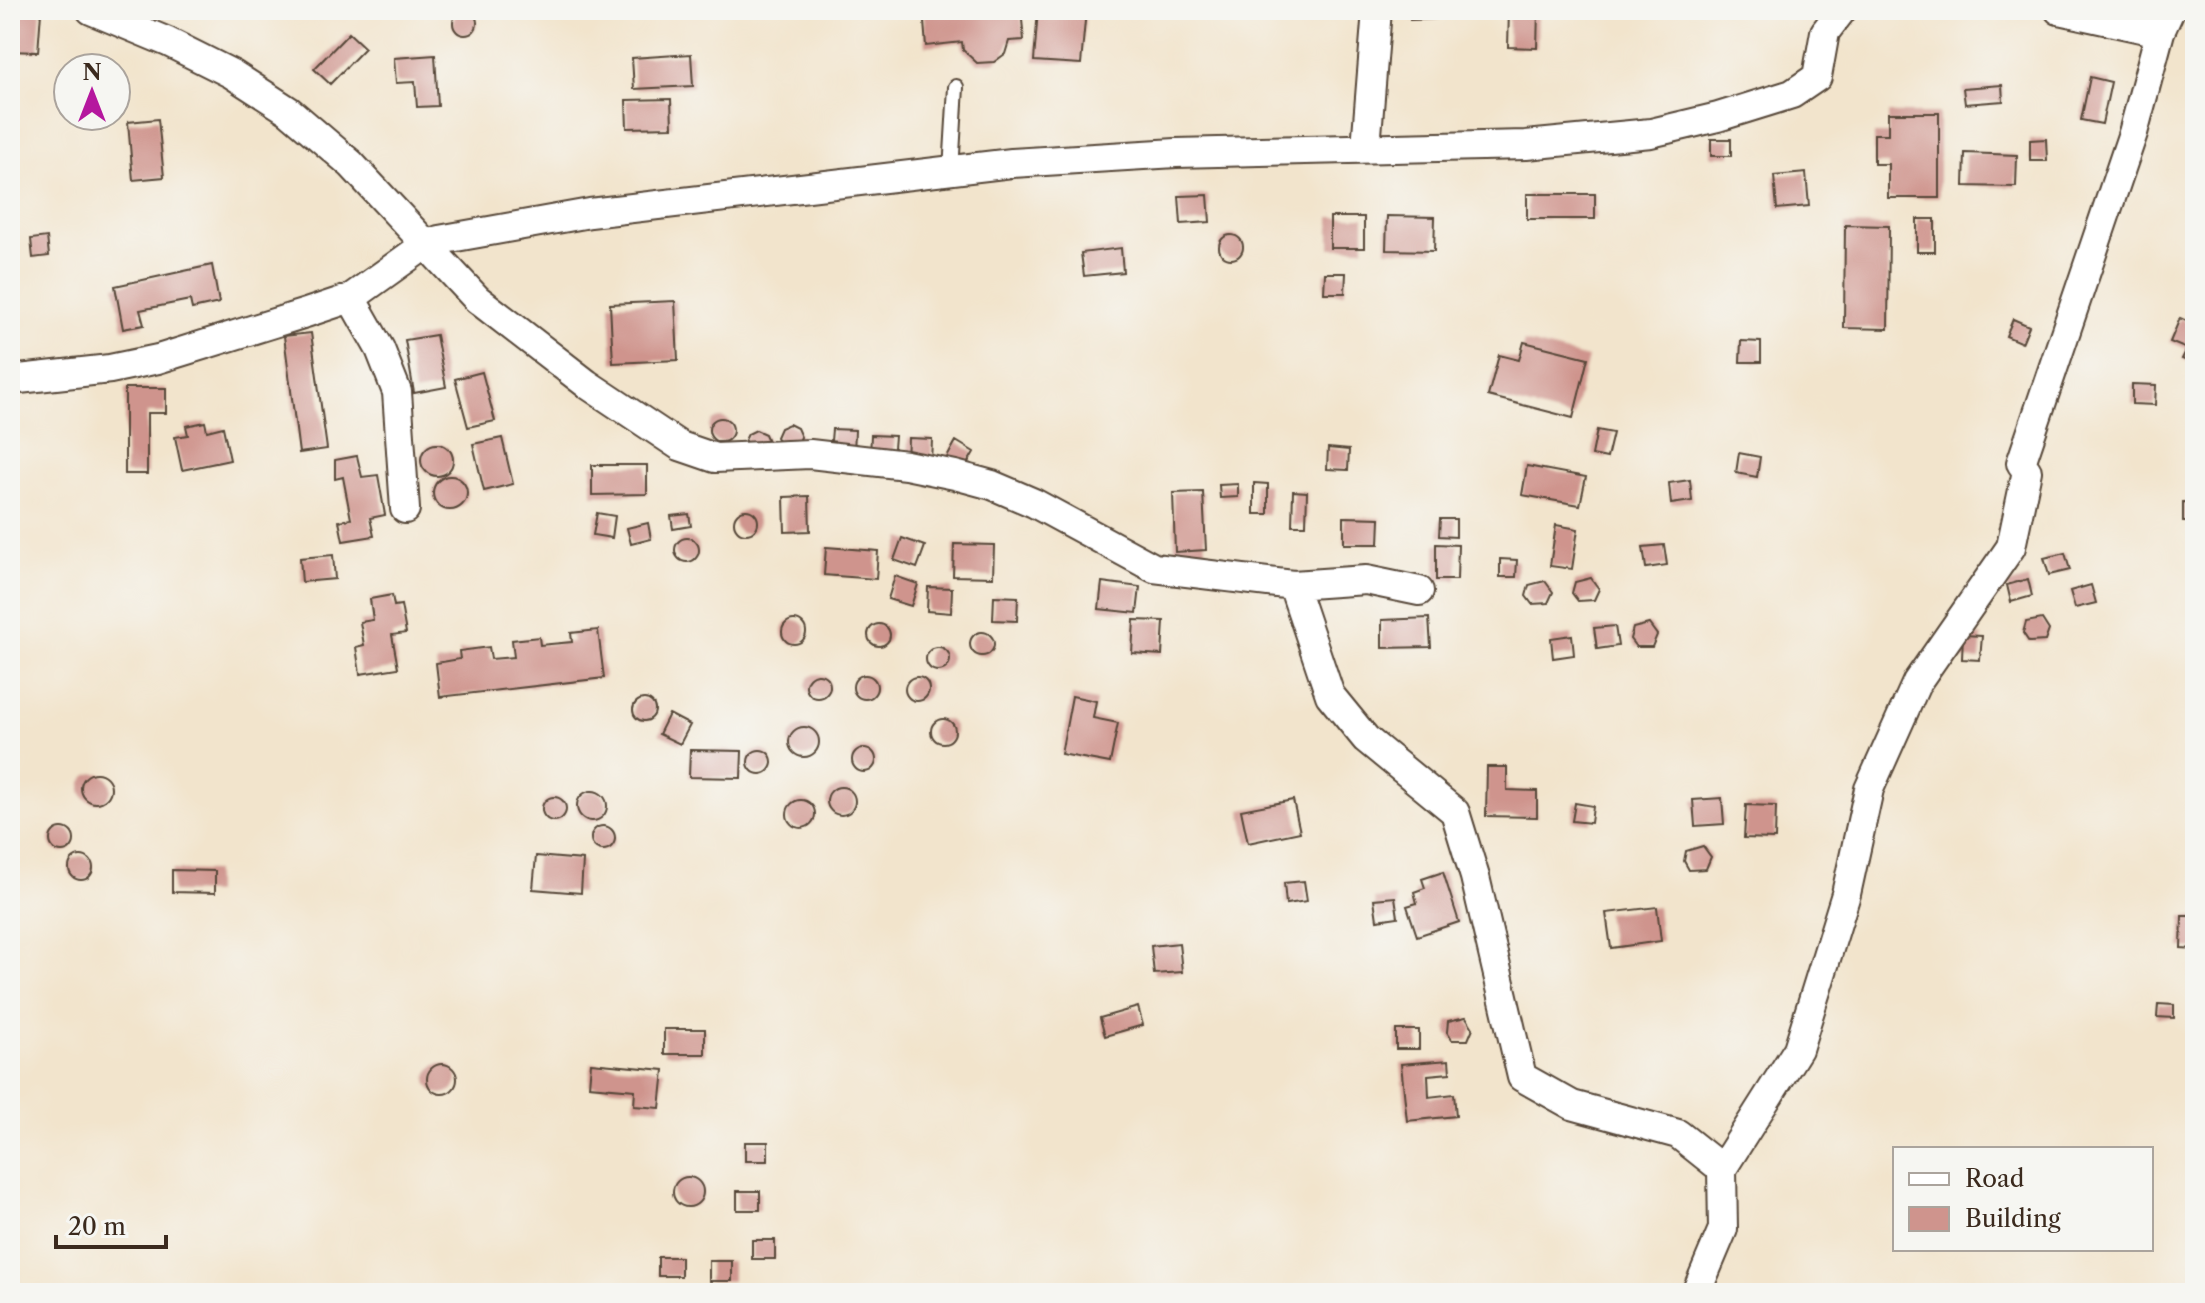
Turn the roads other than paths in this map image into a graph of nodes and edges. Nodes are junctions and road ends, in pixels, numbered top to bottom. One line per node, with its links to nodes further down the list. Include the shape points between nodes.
1 (91, 10): 9 (street, via 232,74 289,111 351,164)
2 (1377, 10): 7 (street)
3 (1842, 10): 7 (street, via 1825,32 1817,77 1792,94 1718,117 1651,133 1526,145)
4 (2059, 10): 5 (street)
5 (2165, 21): 15 (street, via 2133,133 2021,463 2027,471 2011,547 1917,682 1869,789 1846,894 1798,1049)
6 (956, 87): 8 (lane)
7 (1366, 147): 8 (street, via 1176,153)
8 (951, 171): 9 (street, via 590,213)
9 (425, 245): 10 (street); 13 (street, via 477,299 587,384 680,446 715,458 810,454 955,475 1034,503 1154,568)
10 (351, 298): 11 (street, via 158,359); 12 (street, via 397,392)
11 (10, 380)
12 (405, 509)
13 (1293, 585): 14 (street, via 1366,580); 15 (street, via 1330,695 1366,739 1455,812 1522,1077 1572,1105 1678,1134)
14 (1419, 591)
15 (1722, 1169): 16 (street, via 1723,1229)
16 (1696, 1293)

